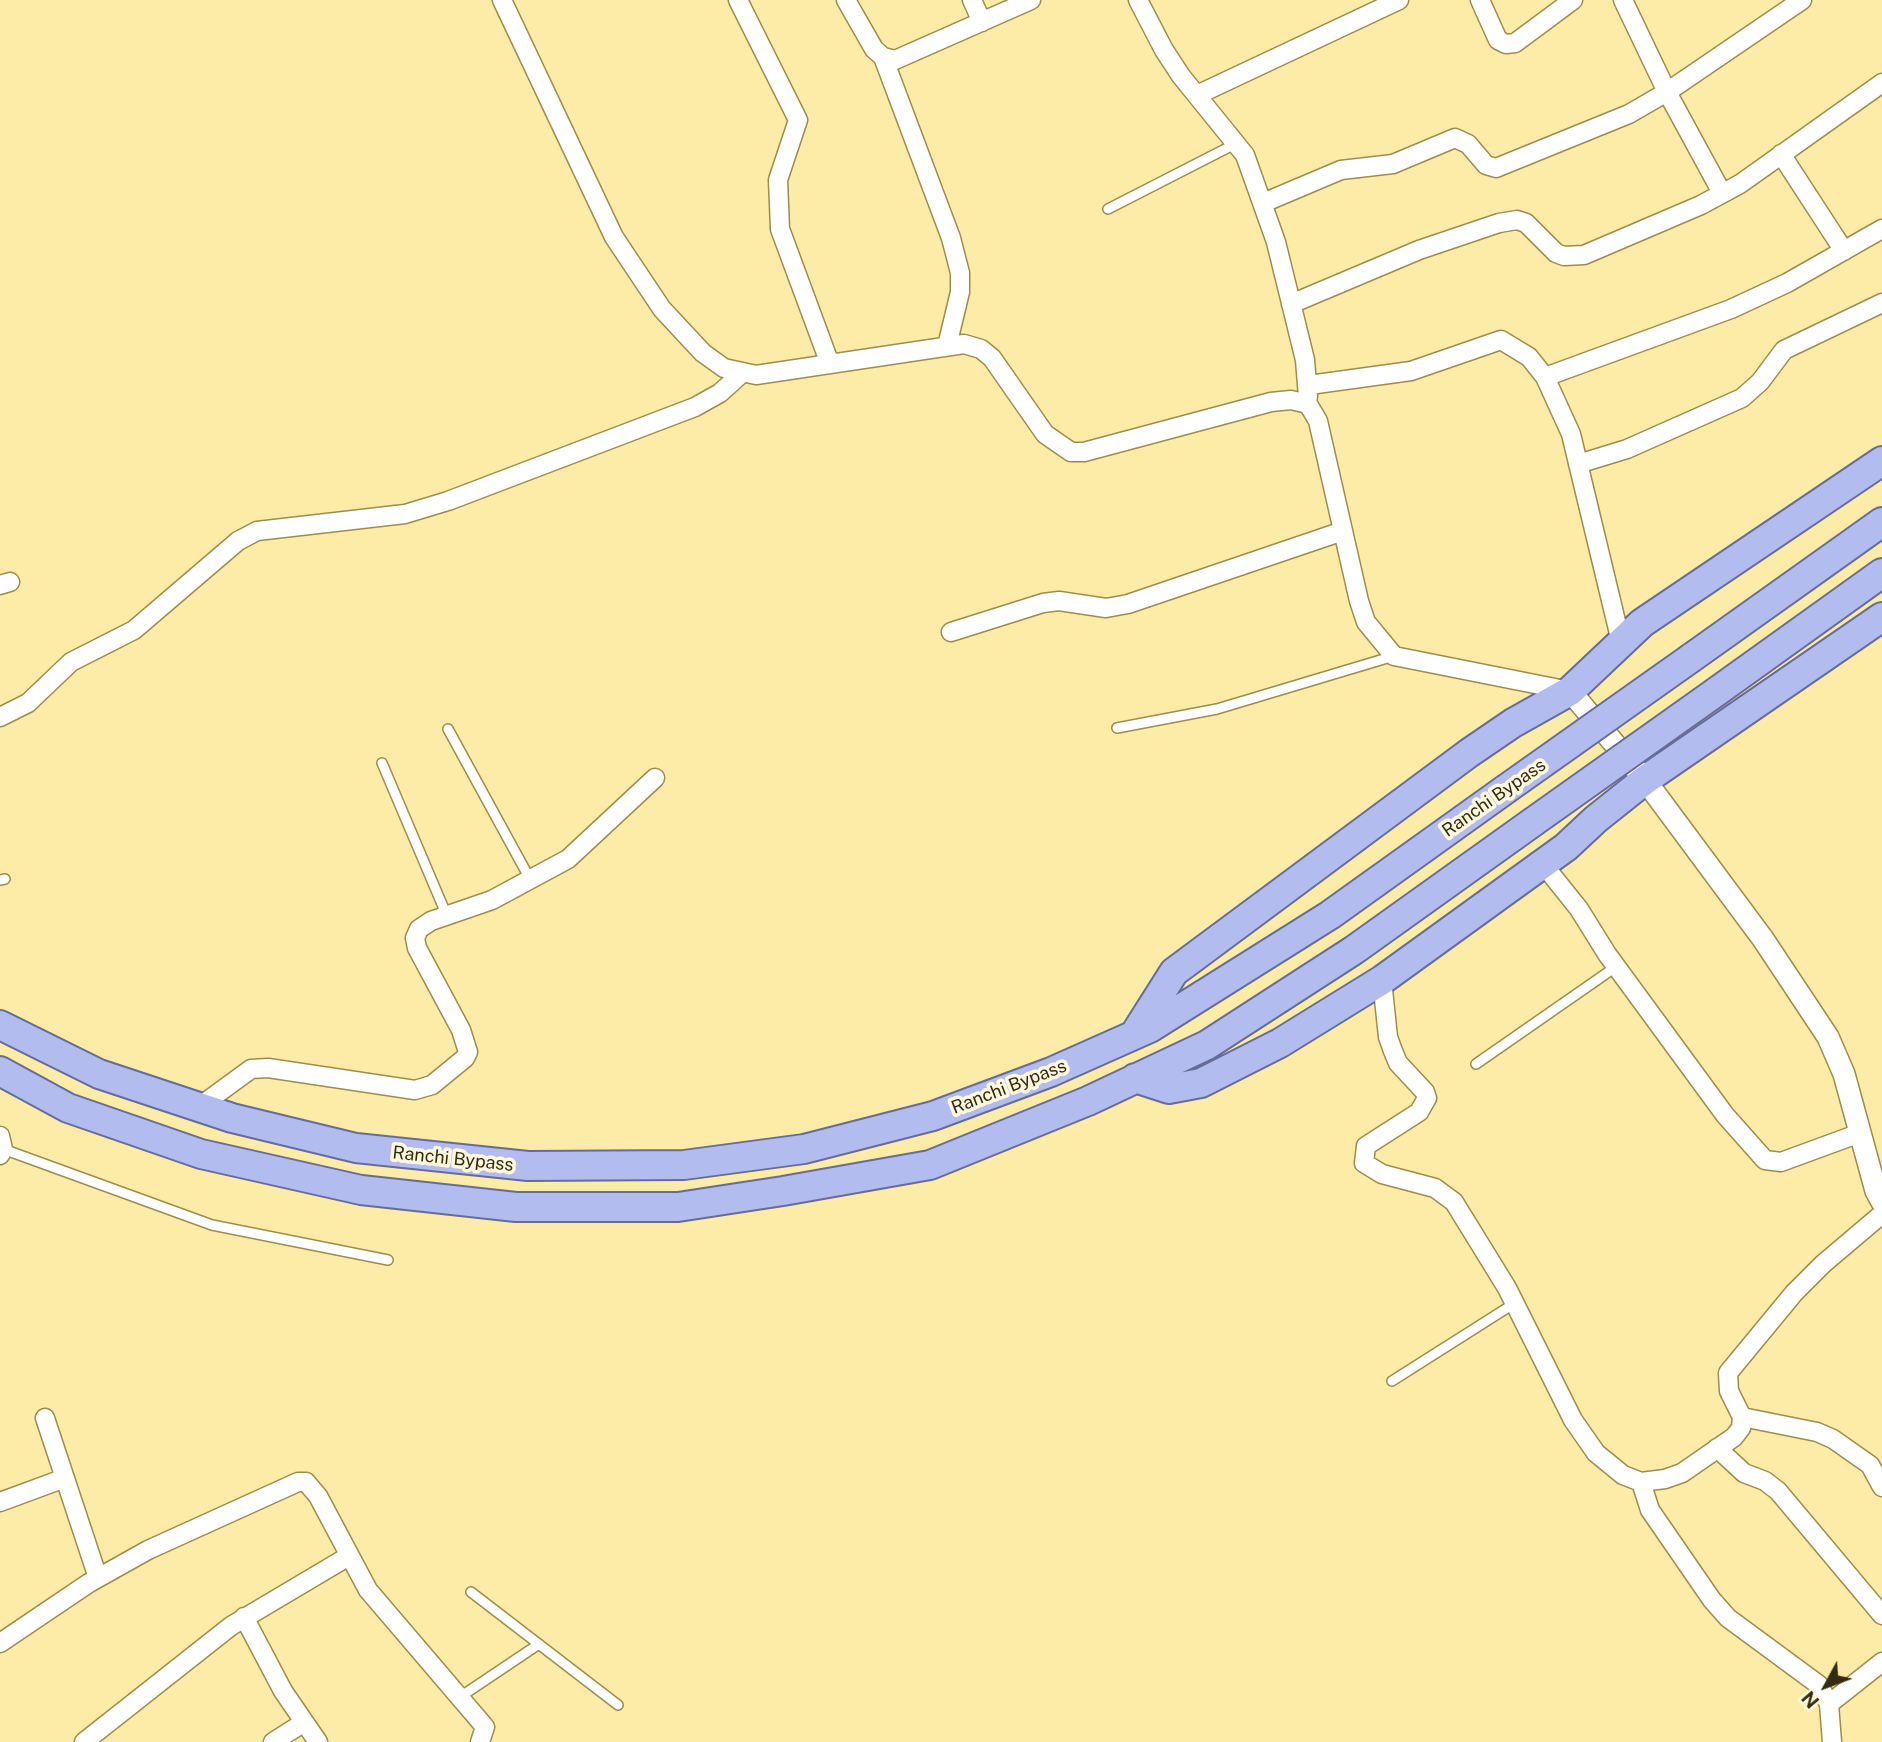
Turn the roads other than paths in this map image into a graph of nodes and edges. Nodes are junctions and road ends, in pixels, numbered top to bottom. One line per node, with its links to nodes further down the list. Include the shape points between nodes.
1 (502, 0): 28 (street, via 614,237 662,309 724,368)
2 (738, 0): 27 (street, via 798,120 778,180 780,229)
3 (846, 0): 13 (street)
4 (972, 0): 12 (street)
5 (1031, 0): 12 (street)
6 (1138, 0): 16 (street, via 1164,50)
7 (1399, 0): 16 (street)
8 (1480, 0): 9 (street, via 1498,40 1506,44 1515,43)
9 (1573, 0)
10 (1623, 0): 15 (street)
11 (1802, 0): 15 (street)
12 (982, 22): 13 (street, via 905,58)
13 (883, 57): 26 (street, via 960,273)
14 (1882, 83): 18 (street)
15 (1667, 92): 19 (street); 20 (street, via 1629,114 1496,168 1486,166 1468,144 1455,138 1393,164 1341,170)
16 (1197, 94): 17 (street)
17 (1237, 143): 20 (street); 21 (lane)
18 (1781, 154): 19 (street); 23 (street)
19 (1723, 193): 25 (street, via 1584,256 1556,253 1526,223 1499,223 1419,250)
20 (1264, 203): 25 (street)
21 (1108, 209)
22 (1882, 229): 23 (street)
23 (1844, 251): 29 (street, via 1731,309)
24 (1882, 303): 33 (street, via 1784,350 1742,398 1627,449)
25 (1291, 304): 30 (street)
26 (947, 346): 27 (street); 31 (street, via 964,344 992,358 1045,434 1071,452 1271,402)
27 (830, 364): 28 (street)
28 (741, 374): 42 (street, via 720,394 695,407 448,501 405,514 257,531 238,541 134,630 71,662 28,703)
29 (1545, 377): 30 (street, via 1529,357 1502,340 1411,371); 33 (street, via 1571,434)
30 (1309, 386): 31 (street)
31 (1308, 404): 35 (street, via 1318,421)
32 (1882, 461): 39 (main road, via 1642,623)
33 (1578, 464): 39 (street)
34 (1882, 522): 54 (main road, Ranchi Bypass, bridge, via 1330,915)
35 (1343, 531): 38 (street, via 1128,604 1106,608 1043,603); 40 (street, via 1366,622)
36 (1882, 573): 57 (main road, bridge, via 1331,965 1207,1045)
37 (1882, 617): 47 (main road)
38 (951, 632)
39 (1621, 642): 41 (main road)
40 (1395, 656): 41 (street); 43 (lane, via 1217,709)
41 (1570, 691): 47 (street); 54 (main road, via 1469,753 1174,972)
42 (0, 717)
43 (1117, 728)
44 (448, 729): 49 (lane)
45 (382, 763): 50 (lane)
46 (655, 778): 49 (street, via 568,859)
47 (1645, 780): 48 (main road); 59 (street, via 1763,939 1828,1037)
48 (1543, 864): 51 (street); 52 (main road)
49 (530, 879): 50 (street, via 492,900)
50 (447, 916): 58 (street, via 419,929 415,938 468,1052 432,1085 415,1090 251,1069)
51 (1617, 966): 55 (lane); 59 (street, via 1725,1115 1765,1160 1781,1162)
52 (1382, 980): 57 (main road, via 1280,1043 1201,1083 1169,1089); 64 (street, via 1390,1044 1398,1063 1427,1098 1419,1112 1366,1146 1364,1163 1382,1174 1435,1188 1454,1202)
53 (0, 1025): 58 (main road, Ranchi Bypass, via 99,1074)
54 (1134, 1035): 58 (main road, Ranchi Bypass, via 933,1116 804,1149 684,1165 528,1166 356,1148)
55 (1476, 1064)
56 (0, 1071): 57 (main road, via 68,1108 201,1154 361,1190 516,1207 678,1207 930,1165)
57 (1135, 1079)
58 (199, 1107)
59 (1860, 1133): 61 (street)
60 (1, 1147): 63 (lane, via 212,1225)
61 (1882, 1202)
62 (1882, 1214): 66 (street, via 1794,1293 1728,1373 1729,1391)
63 (388, 1260)
64 (1515, 1303): 65 (lane); 70 (street, via 1588,1442 1609,1465)
65 (1392, 1381)
66 (1742, 1417): 68 (street, via 1738,1433); 71 (street, via 1833,1439 1870,1465)
67 (45, 1418): 69 (street)
68 (1717, 1448): 70 (street, via 1682,1473); 76 (street, via 1744,1473 1779,1491)
69 (65, 1478): 72 (street); 74 (street)
70 (1641, 1482): 83 (street, via 1650,1510 1712,1600 1746,1633 1810,1677)
71 (1882, 1487)
72 (0, 1502)
73 (349, 1556): 74 (street, via 313,1487 298,1482 148,1550); 77 (street); 81 (street, via 387,1614)
74 (98, 1578): 78 (street)
75 (471, 1592): 79 (lane)
76 (1882, 1615)
77 (244, 1617): 84 (street); 85 (street)
78 (0, 1643)
79 (539, 1644): 81 (lane); 82 (lane)
80 (1882, 1662): 83 (street)
81 (460, 1696): 88 (street, via 485,1727)
82 (618, 1704)
83 (1829, 1704): 89 (street)
84 (303, 1723): 86 (street); 87 (street)
85 (84, 1742)
86 (273, 1742)
87 (318, 1742)
88 (480, 1742)
89 (1832, 1742)

